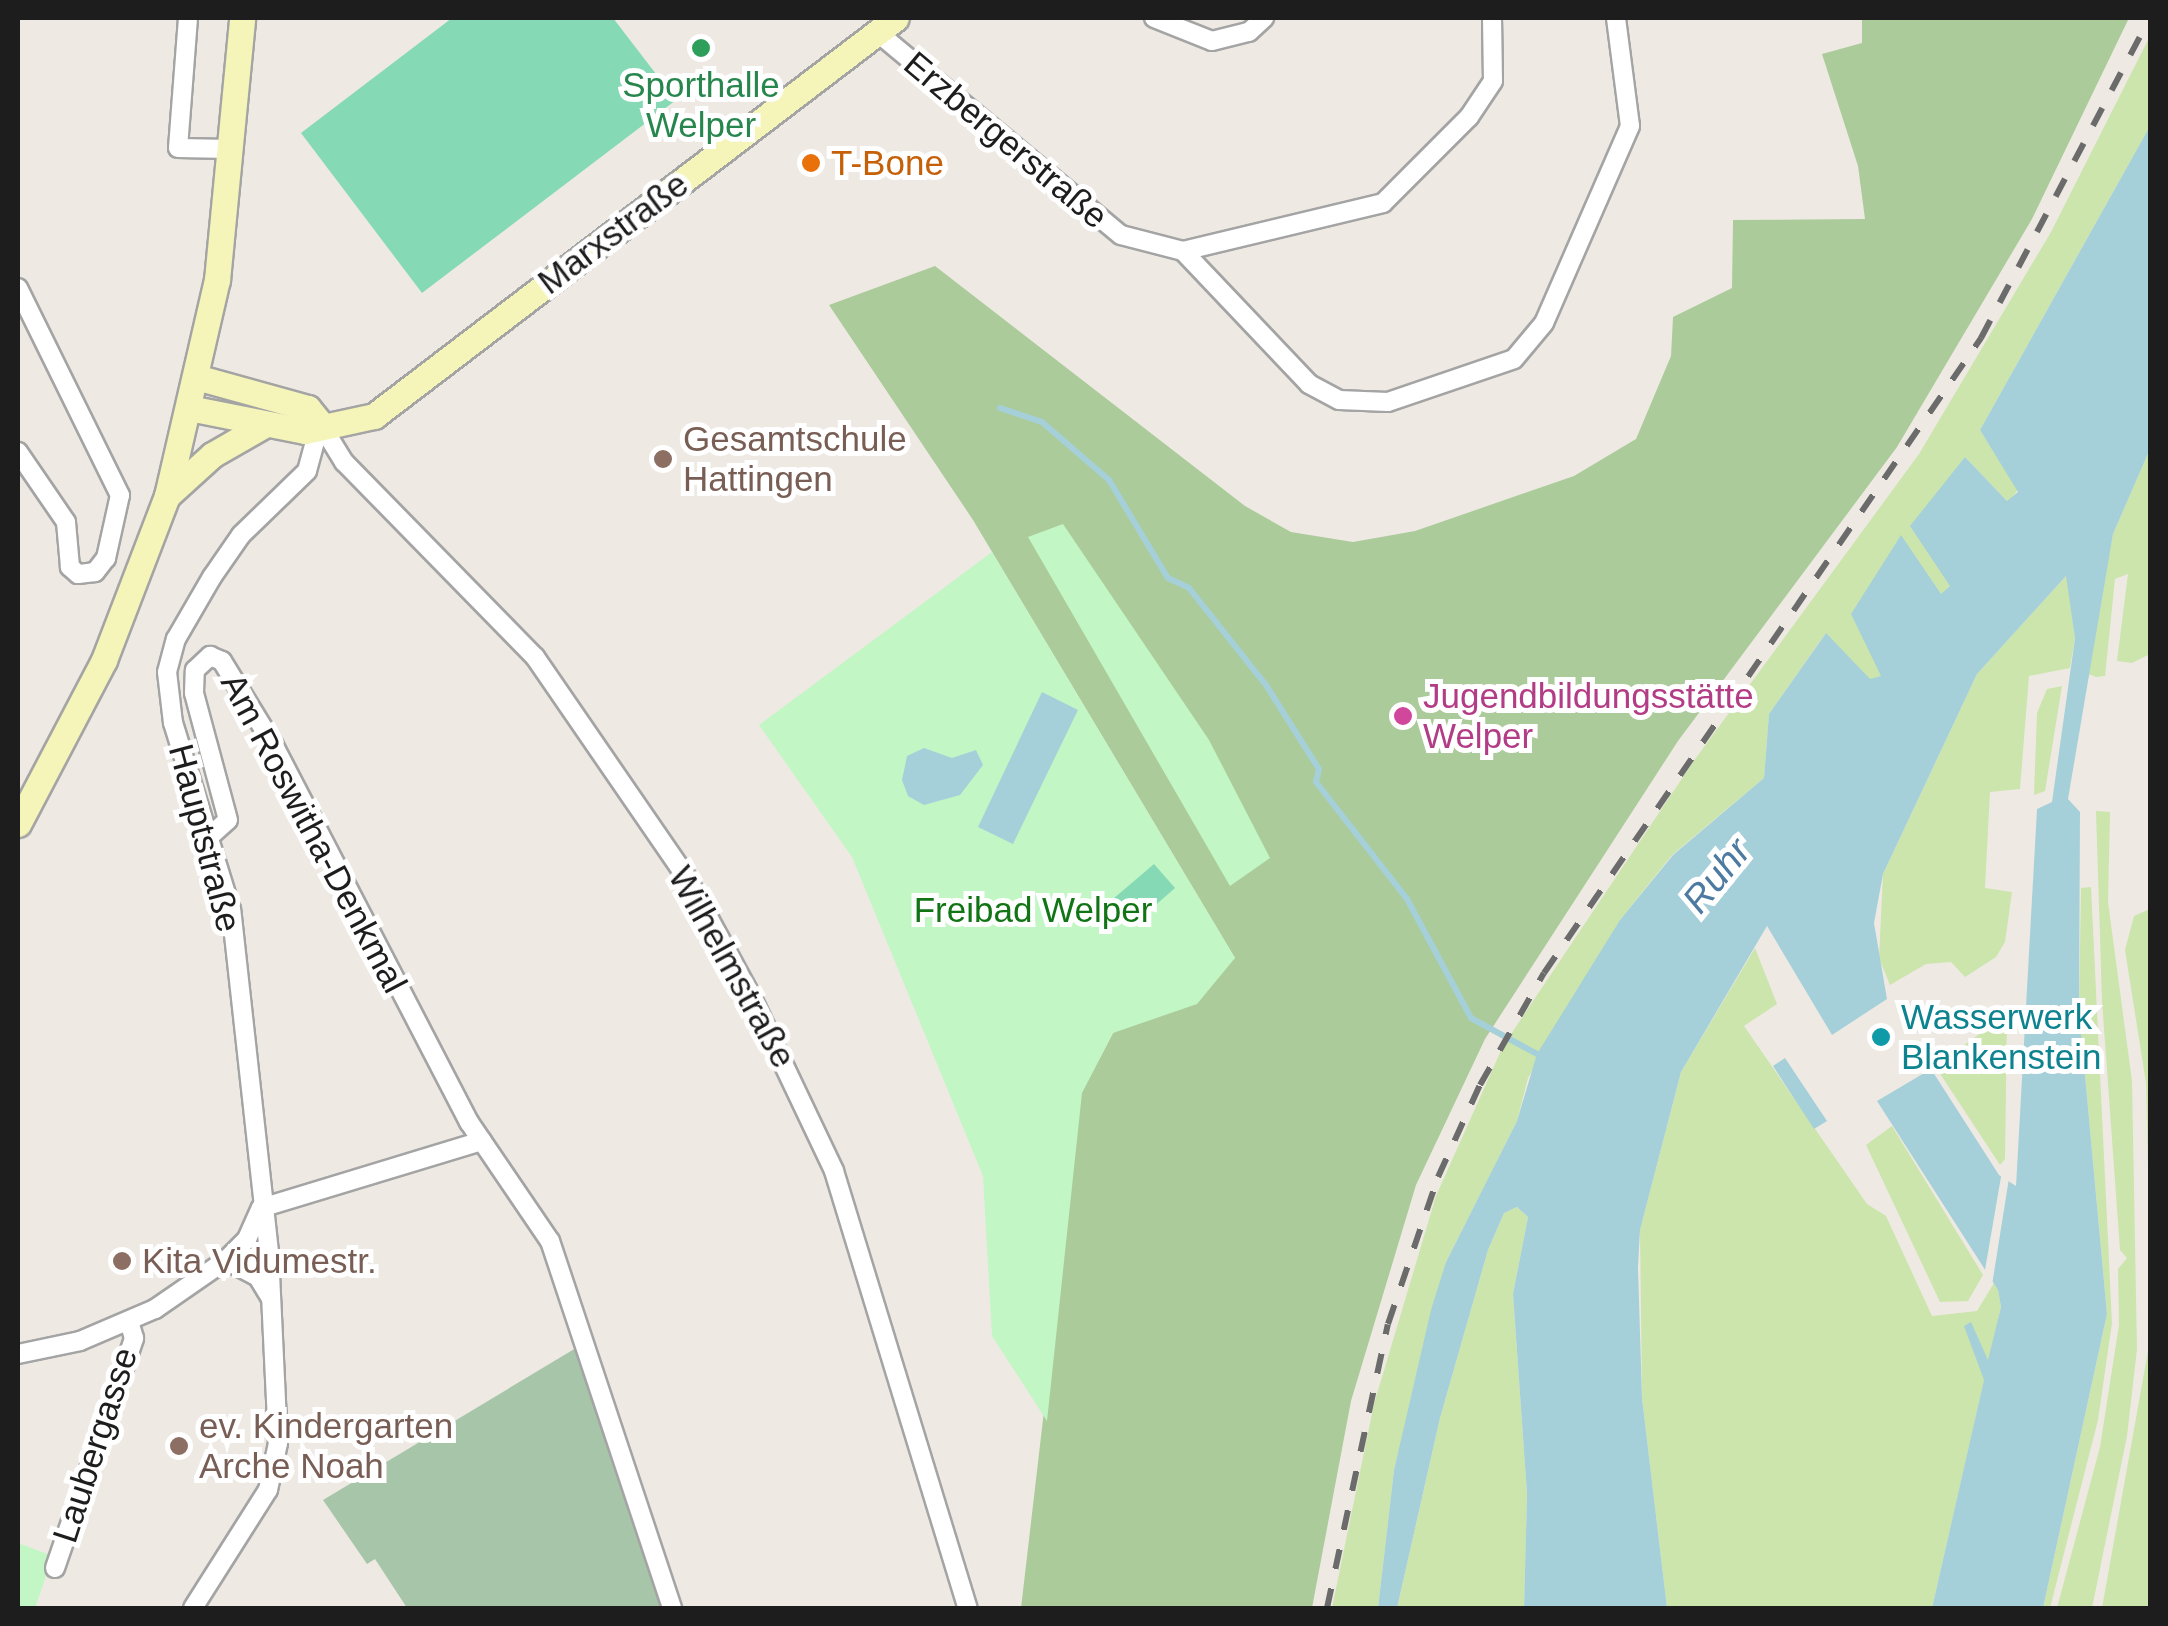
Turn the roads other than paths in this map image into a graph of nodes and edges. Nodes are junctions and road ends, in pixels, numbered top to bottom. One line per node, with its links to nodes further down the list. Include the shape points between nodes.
1 (188, 18): 8 (street, via 178,148)
2 (242, 18): 8 (main road)
3 (1154, 18): 4 (street, via 1212,41 1250,32)
4 (1264, 18)
5 (1492, 18): 9 (street, Erzbergerstraße, via 1493,81 1459,128 1383,203)
6 (1616, 18): 9 (street, via 1630,126 1544,323 1514,358 1388,402 1340,400 1309,384)
7 (887, 25): 9 (street, Erzbergerstraße, via 1121,235); 13 (main road, Marxstraße, via 388,406 362,420)
8 (231, 149): 11 (main road, via 217,280)
9 (1183, 251)
10 (18, 288): 15 (street, via 120,495 110,544 95,572 70,568 66,522)
11 (196, 378): 12 (main road); 13 (main road, via 308,408)
12 (189, 408): 14 (main road, Marxstraße); 16 (main road)
13 (320, 423): 14 (main road, Marxstraße, via 305,431); 18 (street, Hauptstraße, via 307,471 241,536 184,621 170,656 166,690 173,723); 28 (street, Wilhelmstraße, via 344,462 535,656 650,822 724,947 834,1170)
14 (266, 424): 16 (main road, via 212,455)
15 (18, 452)
16 (167, 496): 17 (main road, via 104,660)
17 (18, 824)
18 (209, 837): 19 (street, Am Roswitha-Denkmal, via 228,820 194,693 195,670 210,656 222,661 274,746); 20 (street, Hauptstraße, via 231,910)
19 (482, 1142): 20 (street); 27 (street, Am Roswitha-Denkmal, via 565,1275)
20 (261, 1208): 21 (street, via 247,1239); 22 (street, Hauptstraße)
21 (226, 1260): 22 (street, via 258,1277); 23 (street)
22 (273, 1302): 26 (street, Hauptstraße, via 275,1466 246,1532)
23 (129, 1322): 24 (street); 25 (street, Laubergasse, via 134,1338)
24 (18, 1354)
25 (55, 1568)
26 (193, 1608)
27 (672, 1608)
28 (968, 1608)

